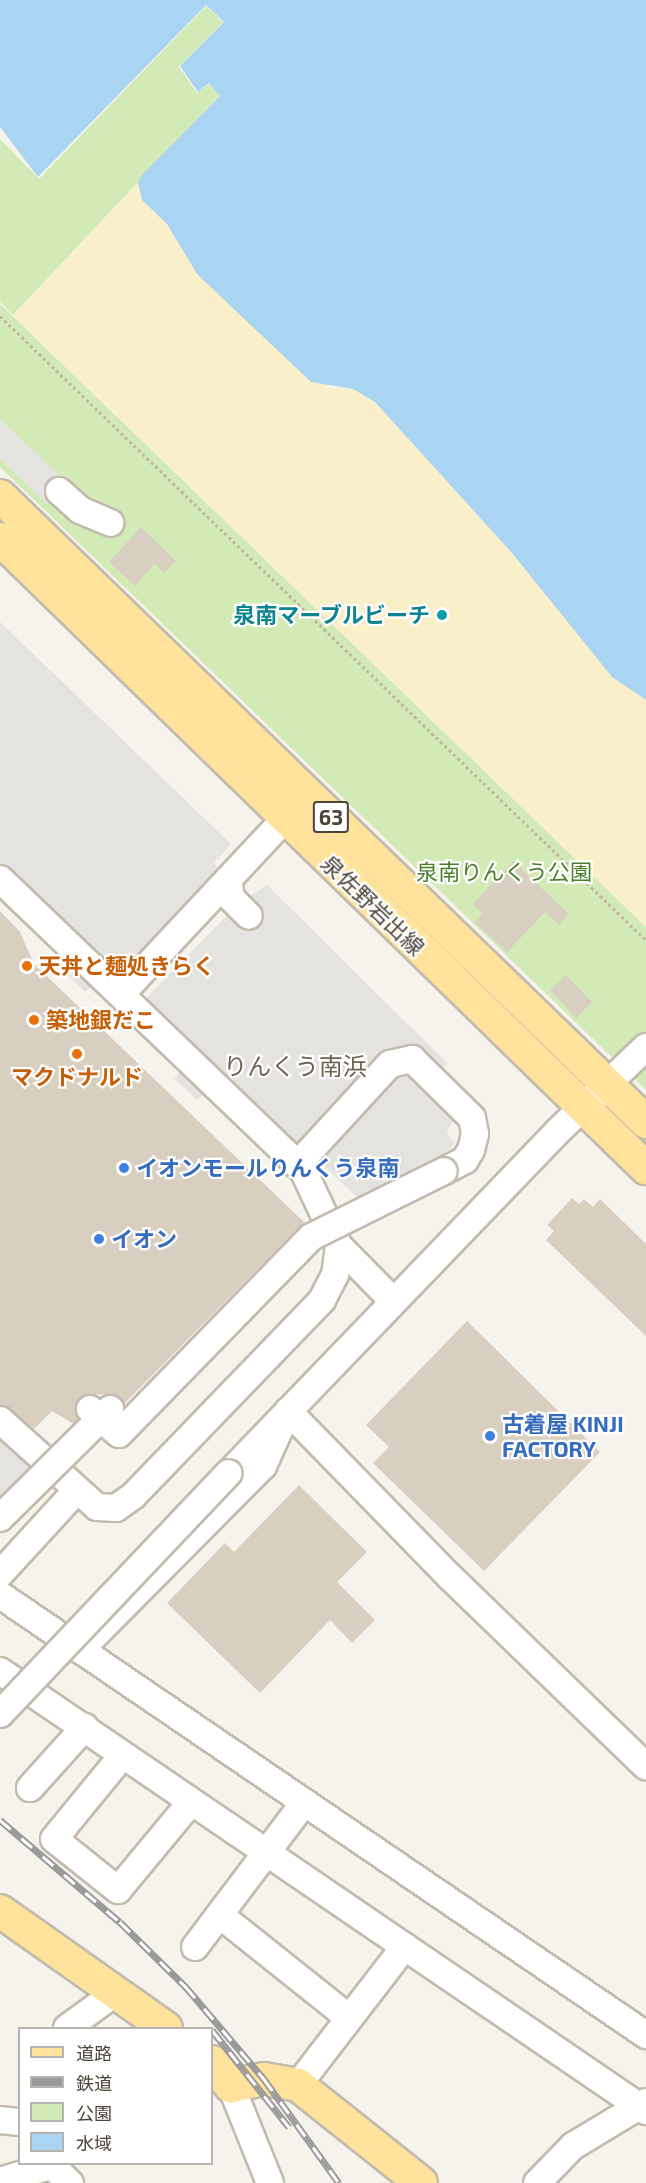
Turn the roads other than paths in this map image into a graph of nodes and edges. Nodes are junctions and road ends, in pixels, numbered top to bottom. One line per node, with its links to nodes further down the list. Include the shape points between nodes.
1 (62, 489): 3 (street)
2 (0, 496): 11 (main road, 泉佐野岩出線 / 63)
3 (112, 519)
4 (0, 539): 5 (main road, 泉佐野岩出線 / 63)
5 (285, 819): 7 (street); 12 (main road, 泉佐野岩出線 / 63)
6 (0, 879): 9 (street)
7 (229, 884): 8 (street, via 231,898); 9 (street)
8 (249, 916)
9 (122, 993): 14 (street)
10 (646, 1047): 11 (street)
11 (606, 1085): 12 (street); 13 (main road, 泉佐野岩出線 / 63)
12 (582, 1107): 15 (main road, 泉佐野岩出線 / 63); 17 (street)
13 (646, 1122)
14 (297, 1164): 16 (street); 21 (street, bridge, via 390,1064 412,1059 472,1118 475,1134 465,1160 311,1237 119,1434 100,1409)
15 (646, 1168)
16 (339, 1246): 17 (street); 20 (street, via 335,1275 322,1300 133,1496 116,1508 97,1507)
17 (392, 1300): 18 (street)
18 (288, 1412): 24 (street, via 263,1466); 26 (street, bridge); 29 (street, via 451,1578)
19 (0, 1420): 20 (street)
20 (75, 1491): 22 (street)
21 (0, 1518)
22 (0, 1574)
23 (0, 1595): 24 (street)
24 (80, 1650): 32 (street)
25 (0, 1671): 27 (street)
26 (0, 1714)
27 (85, 1727): 28 (street); 30 (street)
28 (122, 1756): 31 (street); 31 (street, via 54,1839 118,1890)
29 (646, 1766)
30 (30, 1788)
31 (191, 1802): 33 (street)
32 (304, 1803): 33 (street); 42 (street)
33 (267, 1852): 35 (street); 36 (street)
34 (0, 1911): 38 (main road)
35 (220, 1915): 37 (street); 39 (street)
36 (405, 1946): 39 (street); 45 (street)
37 (195, 1947)
38 (116, 1992): 40 (street); 41 (main road)
39 (349, 2018): 44 (street)
40 (68, 2027)
41 (165, 2027)
42 (646, 2035)
43 (221, 2074): 44 (main road); 51 (street)
44 (298, 2085): 52 (main road)
45 (644, 2106): 53 (street, via 573,2146)
46 (0, 2120): 47 (street)
47 (18, 2122)
48 (50, 2165): 49 (street); 50 (street)
49 (0, 2181)
50 (70, 2183)
51 (270, 2183)
52 (421, 2183)
53 (537, 2183)

